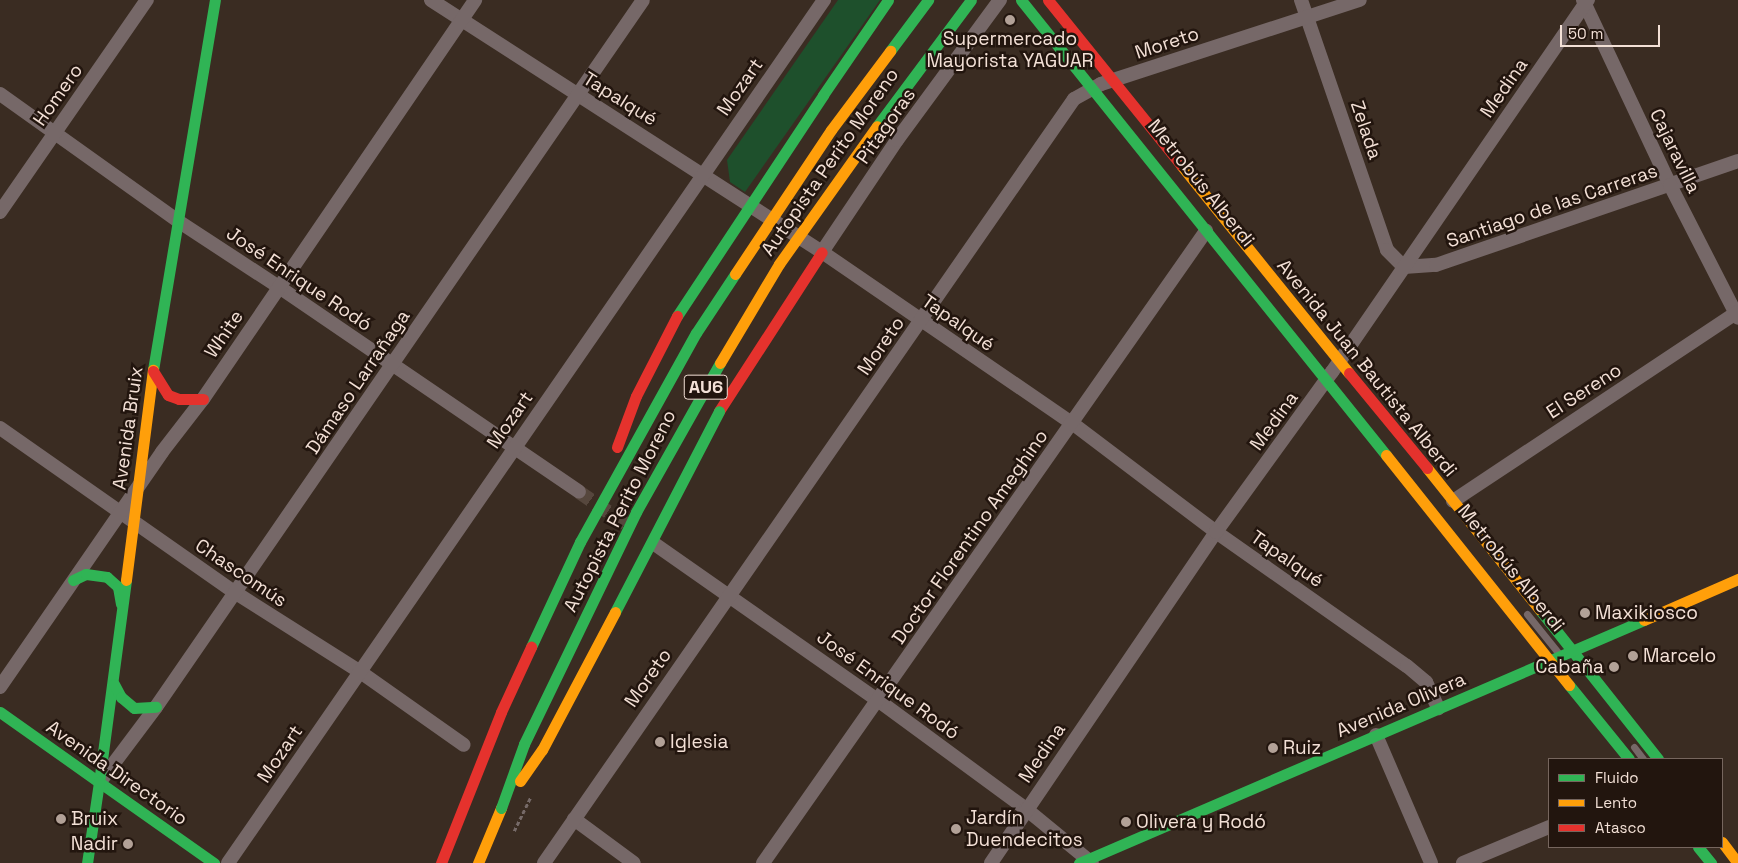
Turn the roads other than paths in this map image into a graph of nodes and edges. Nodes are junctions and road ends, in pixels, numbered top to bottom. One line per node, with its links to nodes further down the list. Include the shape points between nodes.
1 (147, 0): 21 (street, Homero)
2 (215, 0): 26 (main road, Avenida Bruix)
3 (431, 0): 17 (street, Tapalqué)
4 (475, 0): 17 (street, White)
5 (643, 0): 20 (street, Dámaso Larrañaga)
6 (824, 0): 23 (street, Mozart)
7 (888, 0): 46 (main road, bridge, via 755,192 663,340 636,396)
8 (928, 0): 46 (main road, Autopista Perito Moreno / AU6, bridge, via 831,130 696,333)
9 (970, 0): 70 (main road, Autopista Perito Moreno / AU6, bridge, via 789,249 690,414 636,512 524,744)
10 (1000, 0): 28 (street, Pitagoras, via 897,140)
11 (1021, 0): 18 (main road, Avenida Juan Bautista Alberdi)
12 (1048, 0): 18 (main road, Avenida Juan Bautista Alberdi)
13 (1301, 0): 16 (street, Zelada)
14 (1360, 0): 16 (street, Moreto)
15 (1585, 2): 24 (street, Cajaravilla); 29 (street, Medina)
16 (1307, 17): 18 (street, Moreto); 29 (street, Zelada, via 1387,250)
17 (462, 20): 20 (street, Tapalqué); 30 (street, White)
18 (1102, 84): 27 (main road, Avenida Juan Bautista Alberdi); 32 (street, Moreto, via 1074,99); 35 (main road, Avenida Juan Bautista Alberdi)
19 (0, 94): 21 (street, José Enrique Rodó)
20 (576, 95): 23 (street, Tapalqué); 33 (street, Dámaso Larrañaga)
21 (56, 131): 25 (street, Homero); 26 (street, José Enrique Rodó)
22 (1738, 161): 24 (street, Santiago de las Carreras)
23 (703, 173): 28 (street, Tapalqué); 39 (street, Mozart)
24 (1670, 185): 29 (street, Santiago de las Carreras, via 1436,265); 31 (street, Cajaravilla)
25 (0, 212)
26 (178, 221): 30 (street, José Enrique Rodó); 34 (main road, Avenida Bruix)
27 (1206, 231): 35 (main road, Avenida Juan Bautista Alberdi); 37 (street, Doctor Florentino Ameghino)
28 (822, 252): 32 (street, Tapalqué); 70 (main road, bridge, via 719,411 573,695 542,750)
29 (1404, 267): 35 (street, Medina)
30 (280, 287): 33 (street, José Enrique Rodó); 36 (street, White)
31 (1737, 316): 42 (street, El Sereno)
32 (921, 321): 37 (street, Tapalqué); 51 (street, Moreto)
33 (393, 364): 39 (street, José Enrique Rodó); 50 (street, Dámaso Larrañaga)
34 (154, 371): 36 (main road, via 168,395); 40 (main road, Avenida Bruix)
35 (1332, 372): 42 (main road, Avenida Juan Bautista Alberdi); 45 (street, Medina); 55 (main road, Avenida Juan Bautista Alberdi)
36 (203, 400): 40 (street, White)
37 (1072, 423): 45 (street, Tapalqué); 59 (street, Doctor Florentino Ameghino)
38 (0, 428): 43 (street, Chascomús)
39 (514, 447): 41 (street, José Enrique Rodó); 56 (street, Mozart)
40 (137, 489): 43 (street, White); 44 (main road, Avenida Bruix)
41 (579, 492)
42 (1453, 500): 54 (main road, Avenida Juan Bautista Alberdi)
43 (121, 511): 44 (street, Chascomús); 48 (street, White)
44 (132, 520): 50 (street, Chascomús); 53 (main road, Avenida Bruix)
45 (1216, 532): 61 (street, Tapalqué, via 1407,666 1426,682); 71 (street, Medina)
46 (580, 542): 81 (main road, Autopista Perito Moreno / AU6, via 501,712)
47 (656, 546): 51 (street, José Enrique Rodó)
48 (73, 580): 53 (main road, via 86,574 107,577 118,587); 58 (street, White)
49 (1738, 580): 54 (main road, Avenida Olivera)
50 (236, 593): 56 (street, Chascomús); 60 (street, Dámaso Larrañaga)
51 (728, 595): 59 (street, José Enrique Rodó); 72 (street, Moreto)
52 (1524, 609): 55 (lane, Metrobús Alberdi)
53 (121, 610): 57 (main road, Avenida Bruix)
54 (1573, 650): 55 (main road, Avenida Olivera); 68 (main road, Avenida Juan Bautista Alberdi)
55 (1559, 659): 61 (main road, Avenida Olivera); 66 (main road, Avenida Juan Bautista Alberdi)
56 (359, 671): 65 (street, Chascomús); 80 (street, Mozart)
57 (114, 684): 60 (main road, via 121,697 134,708); 69 (main road, Avenida Bruix)
58 (0, 687)
59 (879, 701): 71 (street, José Enrique Rodó); 85 (street, Doctor Florentino Ameghino)
60 (156, 708): 69 (street, Dámaso Larrañaga)
61 (1438, 708): 63 (main road, Avenida Olivera)
62 (0, 712): 69 (main road, Avenida Directorio)
63 (1376, 735): 77 (main road, Avenida Olivera); 87 (street)
64 (1625, 737): 67 (lane)
65 (464, 745)
66 (1628, 758)
67 (1642, 758)
68 (1657, 758)
69 (100, 782): 78 (main road, Avenida Bruix); 79 (main road, Avenida Directorio)
70 (501, 808): 82 (main road, Autopista Perito Moreno / AU6)
71 (1026, 809): 77 (street, José Enrique Rodó); 86 (street, Medina)
72 (574, 819): 83 (street, Moreto); 84 (street)
73 (1548, 827): 88 (street)
74 (1723, 844): 76 (main road)
75 (1699, 848): 89 (main road)
76 (1733, 860)
77 (1087, 862)
78 (87, 863)
79 (214, 863)
80 (228, 863)
81 (441, 863)
82 (478, 863)
83 (544, 863)
84 (634, 863)
85 (764, 863)
86 (990, 863)
87 (1431, 863)
88 (1463, 863)
89 (1711, 863)

